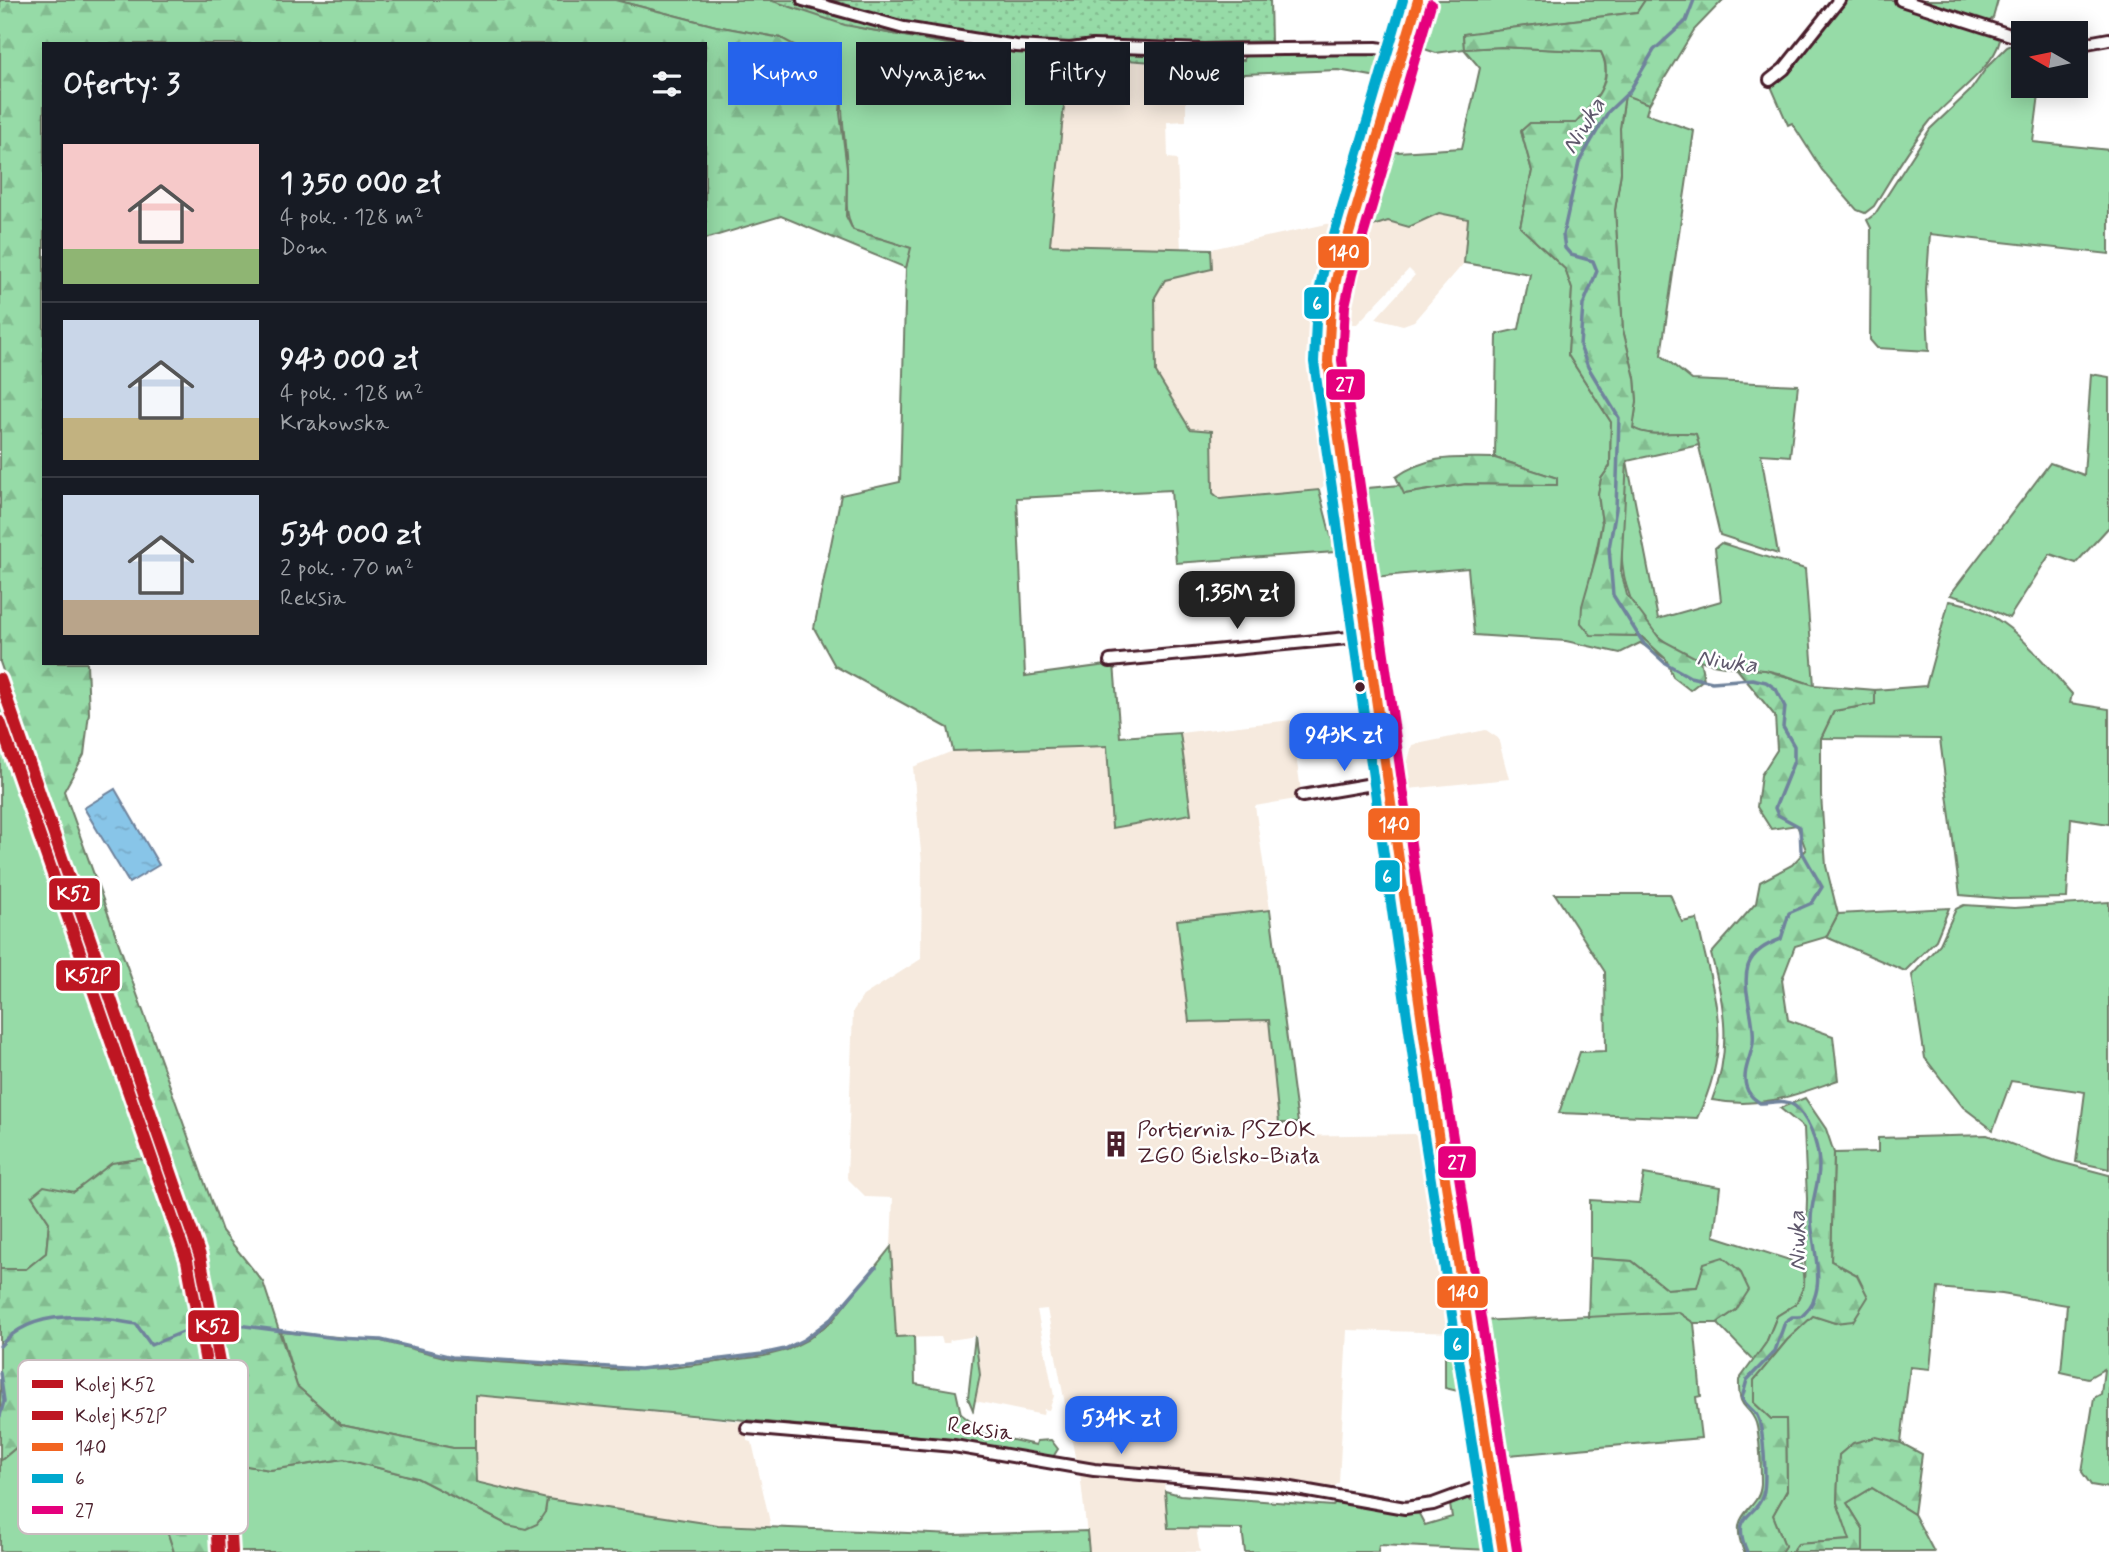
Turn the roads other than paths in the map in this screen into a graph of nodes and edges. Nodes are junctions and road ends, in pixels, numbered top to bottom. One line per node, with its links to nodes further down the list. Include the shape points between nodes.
1 (803, 0): 8 (street, via 904,28 1016,46 1070,50 1110,46 1376,48)
2 (1418, 0): 8 (main road)
3 (1839, 0): 9 (street)
4 (1901, 0): 5 (street)
5 (2011, 35)
6 (2109, 39): 7 (street)
7 (2088, 43)
8 (1402, 52): 10 (main road, via 1338,271 1328,338 1330,387)
9 (1770, 80)
10 (1368, 636): 11 (street); 12 (main road)
11 (1110, 661)
12 (1390, 782): 13 (street); 15 (main road, via 1437,1127)
13 (1302, 796)
14 (747, 1428): 15 (street, Reksia, via 954,1446 1094,1470 1280,1486 1405,1508 1433,1504)
15 (1493, 1482): 16 (main road)
16 (1503, 1552)

